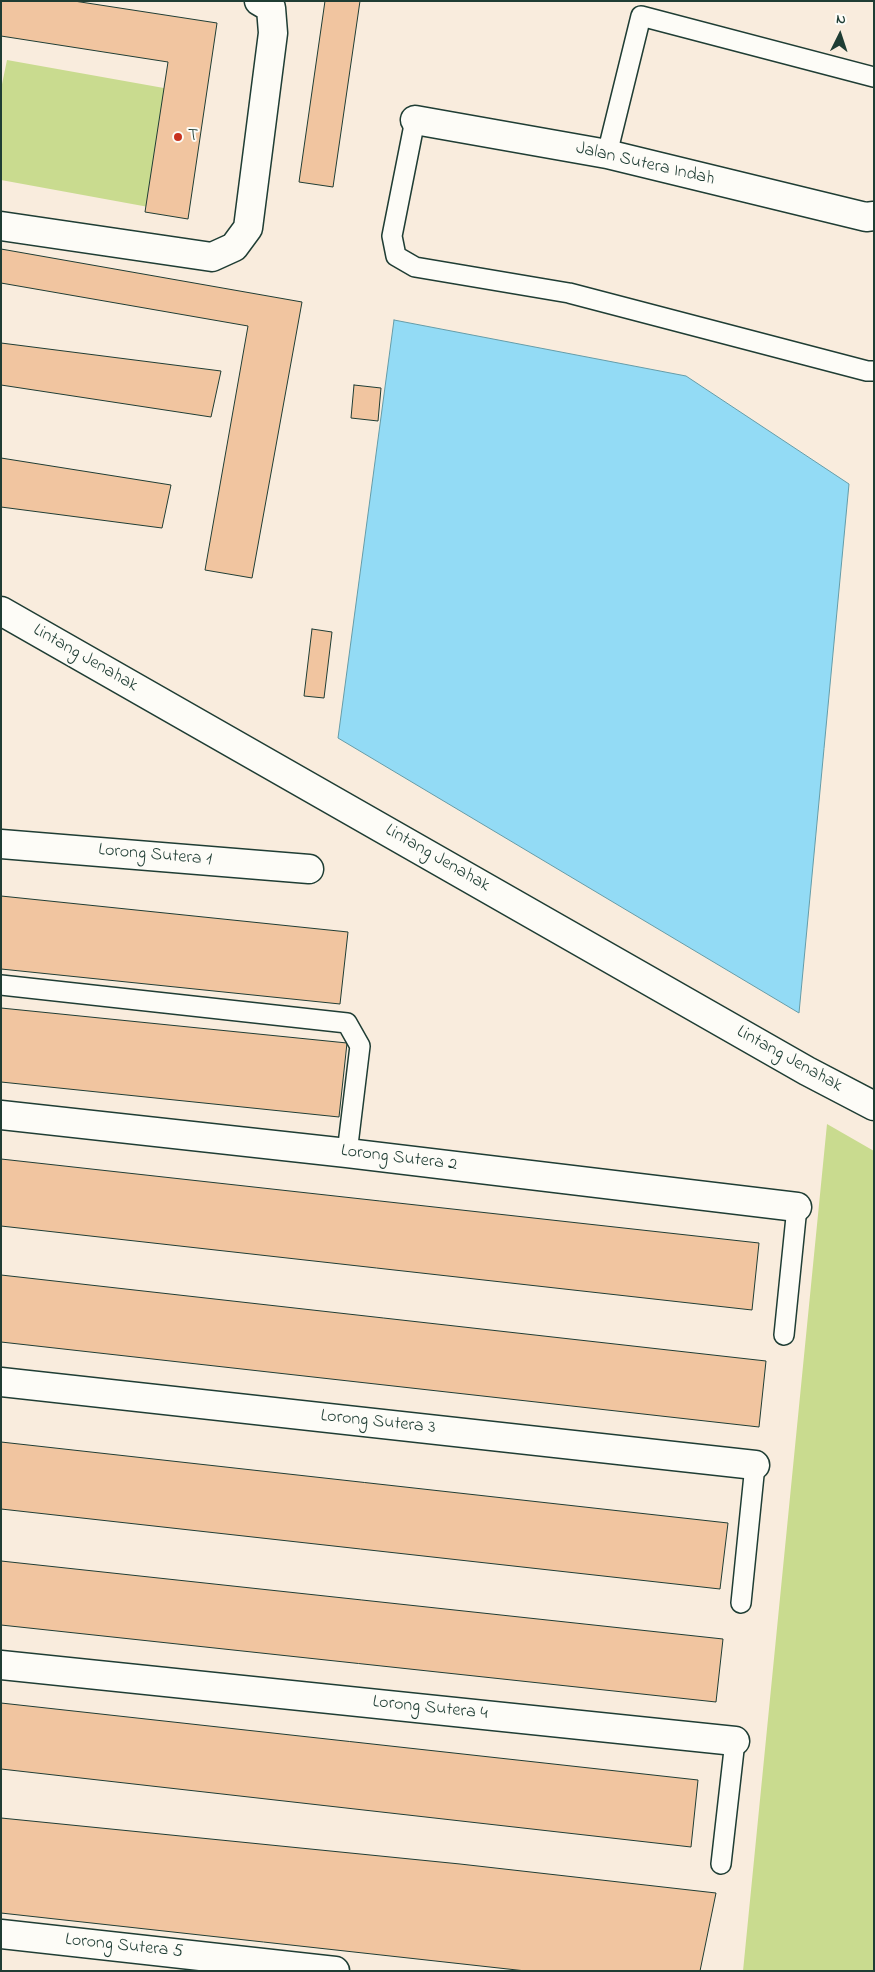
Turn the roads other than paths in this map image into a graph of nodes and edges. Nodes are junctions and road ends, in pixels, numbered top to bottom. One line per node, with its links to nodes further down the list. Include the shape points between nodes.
1 (259, 1): 6 (street, via 270,8 273,33 248,228 234,247 212,257)
2 (874, 77): 4 (lane, via 641,16)
3 (415, 120): 4 (street, Jalan Sutera Indah); 7 (lane, via 392,236 396,256 415,267 569,293)
4 (607, 154): 5 (street, Jalan Sutera Indah, via 866,218)
5 (874, 216)
6 (1, 226)
7 (874, 371)
8 (1, 611): 12 (street, Lintang Jenahak, via 807,1071)
9 (1, 844): 10 (street, Lorong Sutera 1)
10 (309, 869)
11 (1, 985): 14 (lane, via 347,1023 360,1046)
12 (874, 1106)
13 (1, 1115): 14 (street, Lorong Sutera 2)
14 (347, 1153): 15 (street, Lorong Sutera 2)
15 (796, 1208): 16 (lane)
16 (784, 1335)
17 (1, 1382): 18 (street, Lorong Sutera 3)
18 (755, 1465): 19 (lane)
19 (741, 1603)
20 (1, 1665): 21 (street, Lorong Sutera 4)
21 (735, 1741): 22 (lane, Lorong Sutera 4)
22 (721, 1864)
23 (1, 1934): 24 (street, Lorong Sutera 5)
24 (335, 1971)

